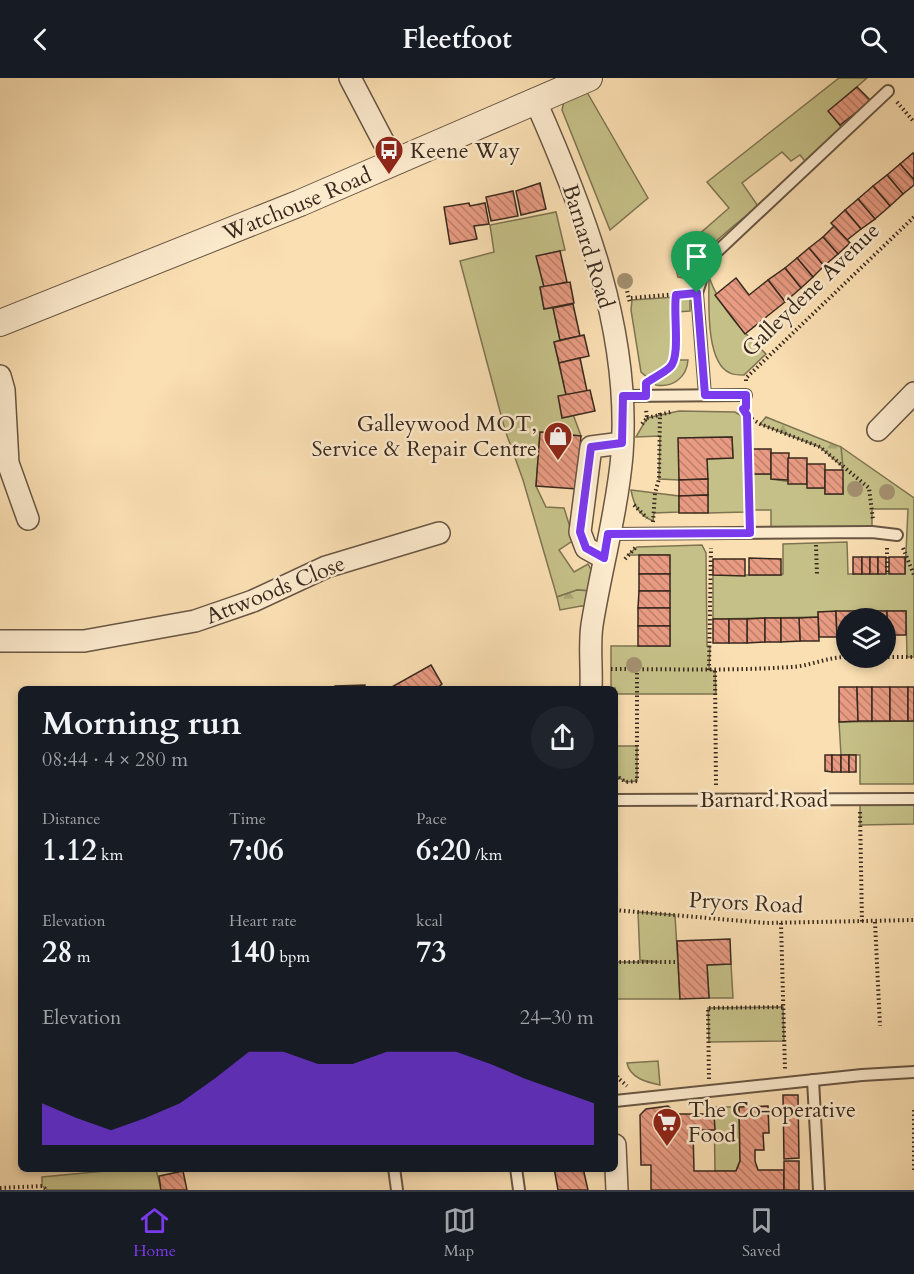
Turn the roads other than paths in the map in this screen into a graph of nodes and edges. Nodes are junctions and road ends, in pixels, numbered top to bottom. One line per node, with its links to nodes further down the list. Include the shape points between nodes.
1 (350, 78): 5 (street)
2 (589, 78): 4 (street, Watchouse Road)
3 (888, 91): 9 (lane, via 707,261 697,293)
4 (536, 102): 5 (street, Watchouse Road); 11 (street, Barnard Road, via 584,215 608,297)
5 (394, 162): 6 (street, Watchouse Road)
6 (0, 323)
7 (0, 376): 14 (street, via 8,463)
8 (914, 393): 12 (street)
9 (705, 395): 10 (lane); 11 (lane)
10 (746, 395)
11 (623, 396): 13 (street, Barnard Road)
12 (878, 430)
13 (622, 443): 16 (street, Barnard Road); 18 (street, via 591,447 580,532 586,548)
14 (28, 519)
15 (439, 533): 19 (street, Attwoods Close, via 332,564 253,601 195,621 84,641)
16 (608, 534): 17 (lane); 18 (street, Barnard Road)
17 (892, 534)
18 (613, 563): 20 (street, Barnard Road, via 592,628)
19 (0, 640)
20 (592, 679)
21 (914, 799): 22 (lane, Barnard Road)
22 (618, 800)
23 (914, 1072): 24 (lane)
24 (813, 1080): 25 (lane); 32 (lane)
25 (618, 1101)
26 (395, 1172): 29 (lane)
27 (517, 1172): 30 (lane)
28 (616, 1172): 31 (street)
29 (398, 1190)
30 (519, 1190)
31 (617, 1190)
32 (819, 1190)

